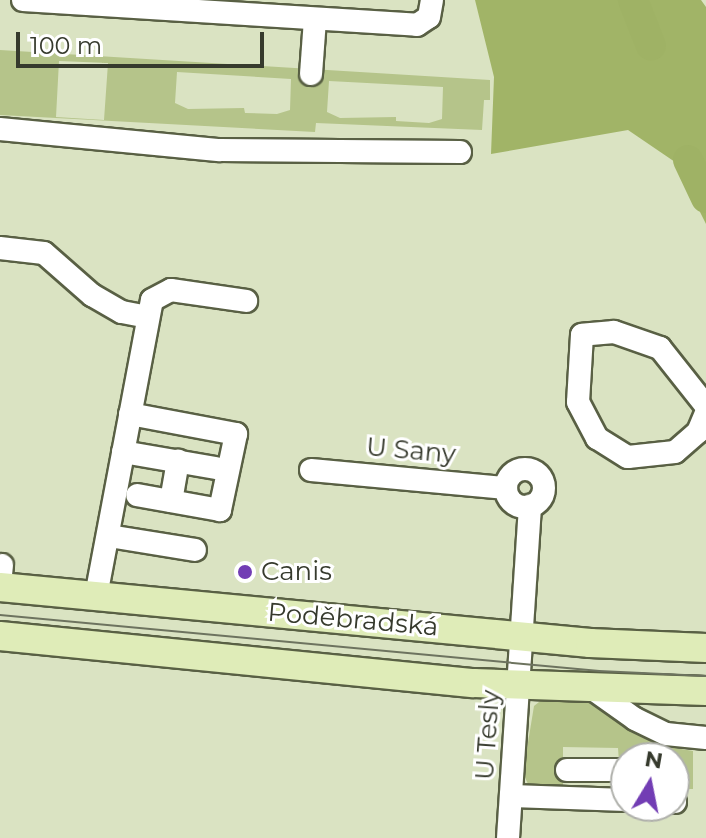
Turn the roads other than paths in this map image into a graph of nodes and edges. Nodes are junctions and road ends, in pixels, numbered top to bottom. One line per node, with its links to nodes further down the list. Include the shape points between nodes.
1 (23, 0): 3 (street)
2 (432, 0): 4 (street, via 429,17 417,25)
3 (88, 2): 4 (street)
4 (315, 19): 5 (street)
5 (311, 74)
6 (0, 129): 7 (street, via 220,150)
7 (460, 152)
8 (0, 248): 10 (street, via 44,253 92,295 122,312)
9 (246, 301): 10 (street, via 171,290 152,300)
10 (147, 317): 13 (street)
11 (706, 406): 12 (street, via 660,348 614,332 582,335 578,402 597,438 628,457 675,452 698,432)
12 (706, 413)
13 (130, 414): 14 (street); 20 (street, via 236,434 220,510)
14 (123, 452): 15 (street); 22 (street)
15 (178, 461): 16 (street); 20 (street)
16 (216, 468)
17 (311, 470): 18 (street, U Sany)
18 (506, 488): 21 (street, via 513,502); 21 (street, via 517,471 535,473 543,488)
19 (137, 495): 20 (street)
20 (171, 501)
21 (530, 506): 27 (street, U Tesly)
22 (109, 536): 23 (street); 25 (street)
23 (195, 550)
24 (1, 578): 25 (main road, Poděbradská)
25 (96, 596): 27 (main road, Poděbradská)
26 (0, 636): 29 (main road, Poděbradská)
27 (522, 636): 28 (main road, Poděbradská); 29 (street, U Tesly)
28 (706, 648)
29 (520, 684): 30 (main road, Poděbradská); 35 (street, U Tesly)
30 (590, 687): 31 (main road, Poděbradská); 32 (street, via 666,734)
31 (706, 691)
32 (706, 738)
33 (567, 770): 34 (street)
34 (610, 770)
35 (512, 796): 36 (street); 37 (street, U Tesly)
36 (610, 799)
37 (508, 838)

